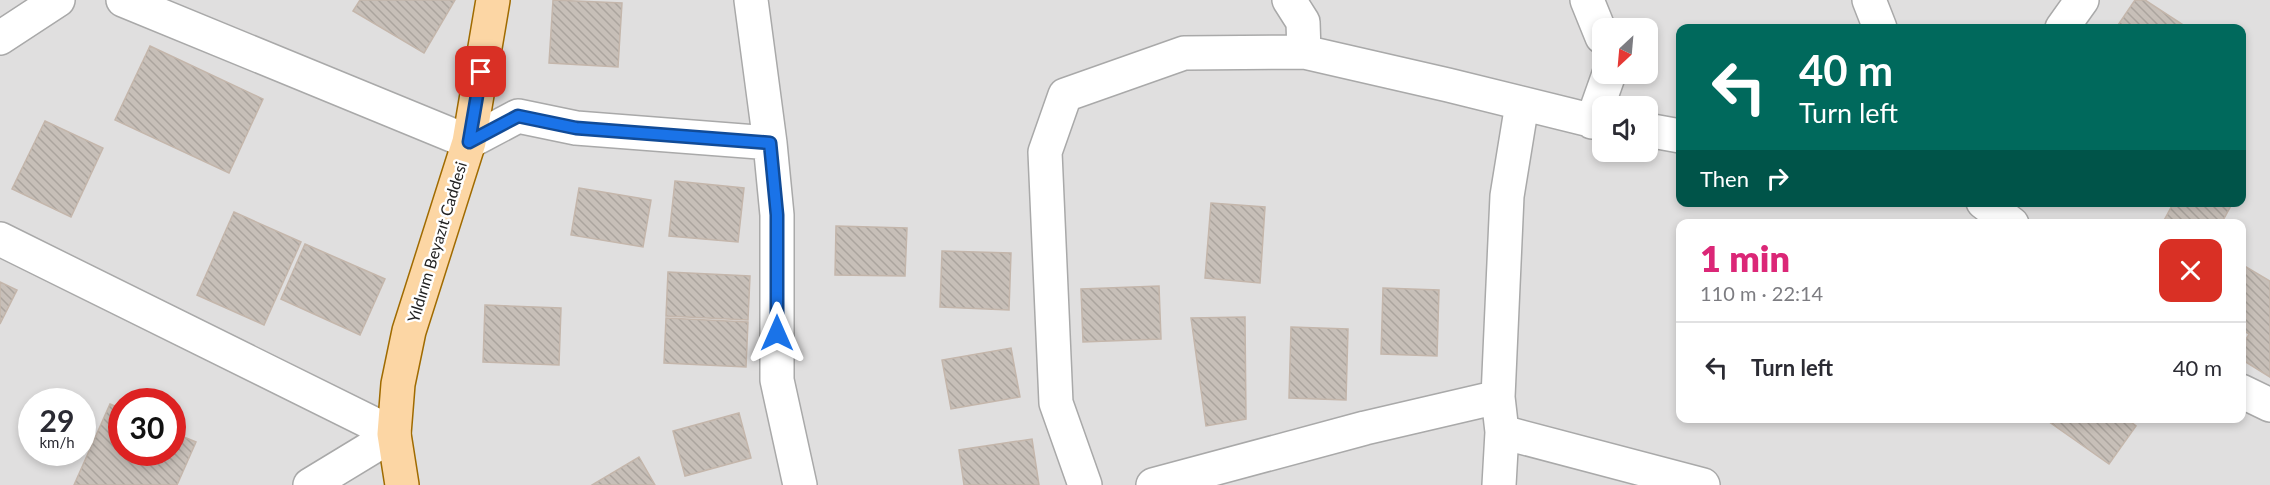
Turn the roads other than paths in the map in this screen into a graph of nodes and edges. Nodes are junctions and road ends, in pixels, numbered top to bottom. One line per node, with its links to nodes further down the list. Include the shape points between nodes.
1 (58, 0): 12 (street)
2 (123, 0): 18 (street)
3 (494, 0): 18 (main road, Yıldırım Beyazıt Caddesi)
4 (751, 0): 19 (street)
5 (1289, 0): 13 (street, via 1303,22)
6 (1587, 0): 9 (street)
7 (1869, 0): 10 (street)
8 (2082, 0): 11 (street)
9 (1594, 18)
10 (1878, 24)
11 (2064, 24)
12 (0, 39)
13 (1304, 52): 14 (street); 31 (street, via 1184,53 1065,95 1045,152 1056,403)
14 (1522, 104): 15 (street); 24 (street, via 1507,195)
15 (1592, 121)
16 (1658, 132): 17 (street)
17 (1676, 135)
18 (469, 142): 19 (street, via 518,116 576,128); 27 (main road, Yıldırım Beyazıt Caddesi, via 409,331 398,384)
19 (770, 143): 30 (street, via 777,215 777,380)
20 (1990, 207): 21 (street)
21 (2005, 219)
22 (0, 239): 27 (street)
23 (2246, 393): 25 (street)
24 (1498, 397): 26 (street); 32 (street)
25 (2270, 405)
26 (1502, 432): 33 (street); 34 (street)
27 (394, 434): 28 (street); 29 (main road, Yıldırım Beyazıt Caddesi)
28 (310, 485)
29 (402, 485)
30 (800, 485)
31 (1085, 485)
32 (1153, 485)
33 (1499, 485)
34 (1703, 485)

